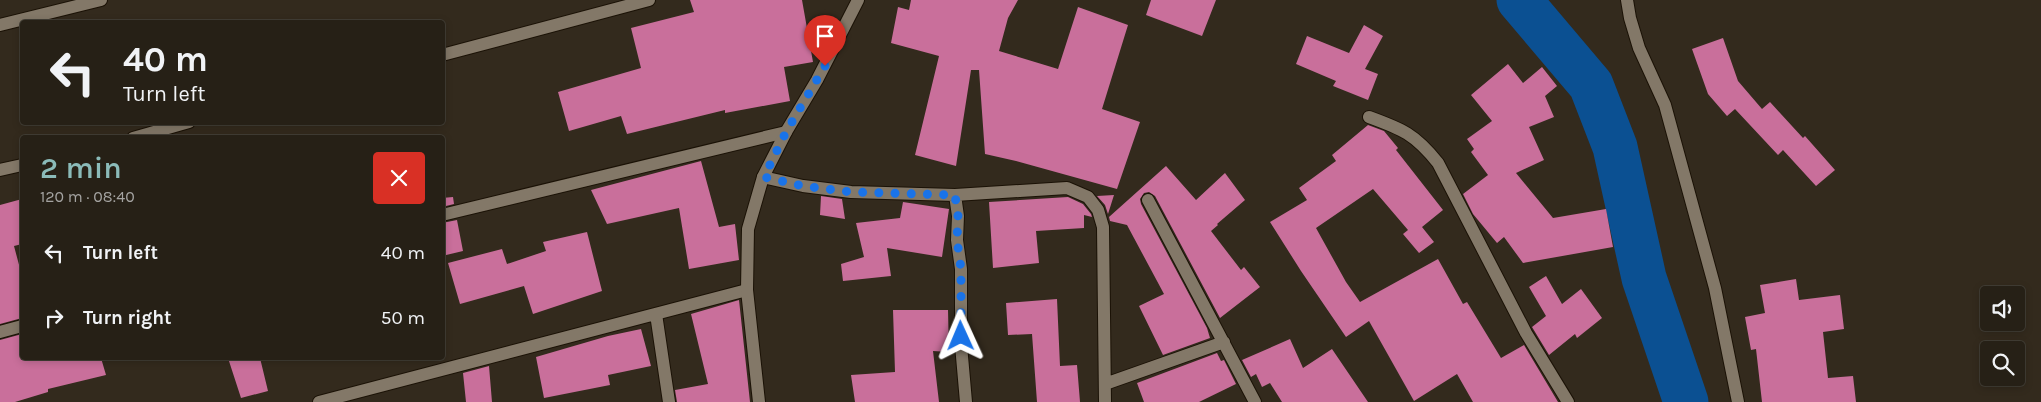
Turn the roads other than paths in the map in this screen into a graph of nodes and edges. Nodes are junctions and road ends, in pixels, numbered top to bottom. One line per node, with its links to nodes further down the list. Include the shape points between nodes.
1 (101, 0): 5 (street)
2 (649, 0): 8 (street)
3 (858, 0): 11 (street)
4 (1627, 0): 32 (street, via 1639,48 1665,105 1715,288)
5 (20, 20)
6 (20, 20): 7 (street)
7 (0, 25)
8 (445, 54)
9 (1369, 117): 31 (street, via 1404,130 1438,163 1526,333)
10 (178, 125): 12 (street)
11 (786, 132): 15 (street); 18 (street)
12 (144, 135)
13 (20, 165): 14 (street)
14 (0, 170)
15 (764, 177): 16 (street, via 851,192); 19 (street, via 748,229)
16 (955, 195): 24 (street, via 1067,188 1088,197 1098,210 1103,227); 28 (street)
17 (1148, 200): 23 (street)
18 (445, 213)
19 (747, 290): 20 (street); 27 (street)
20 (656, 314): 25 (street); 26 (street)
21 (20, 327): 22 (street)
22 (0, 332)
23 (1224, 342): 24 (street); 30 (street)
24 (1105, 384): 29 (street)
25 (319, 402)
26 (669, 402)
27 (760, 402)
28 (966, 402)
29 (1105, 402)
30 (1256, 402)
31 (1568, 402)
32 (1738, 402)

